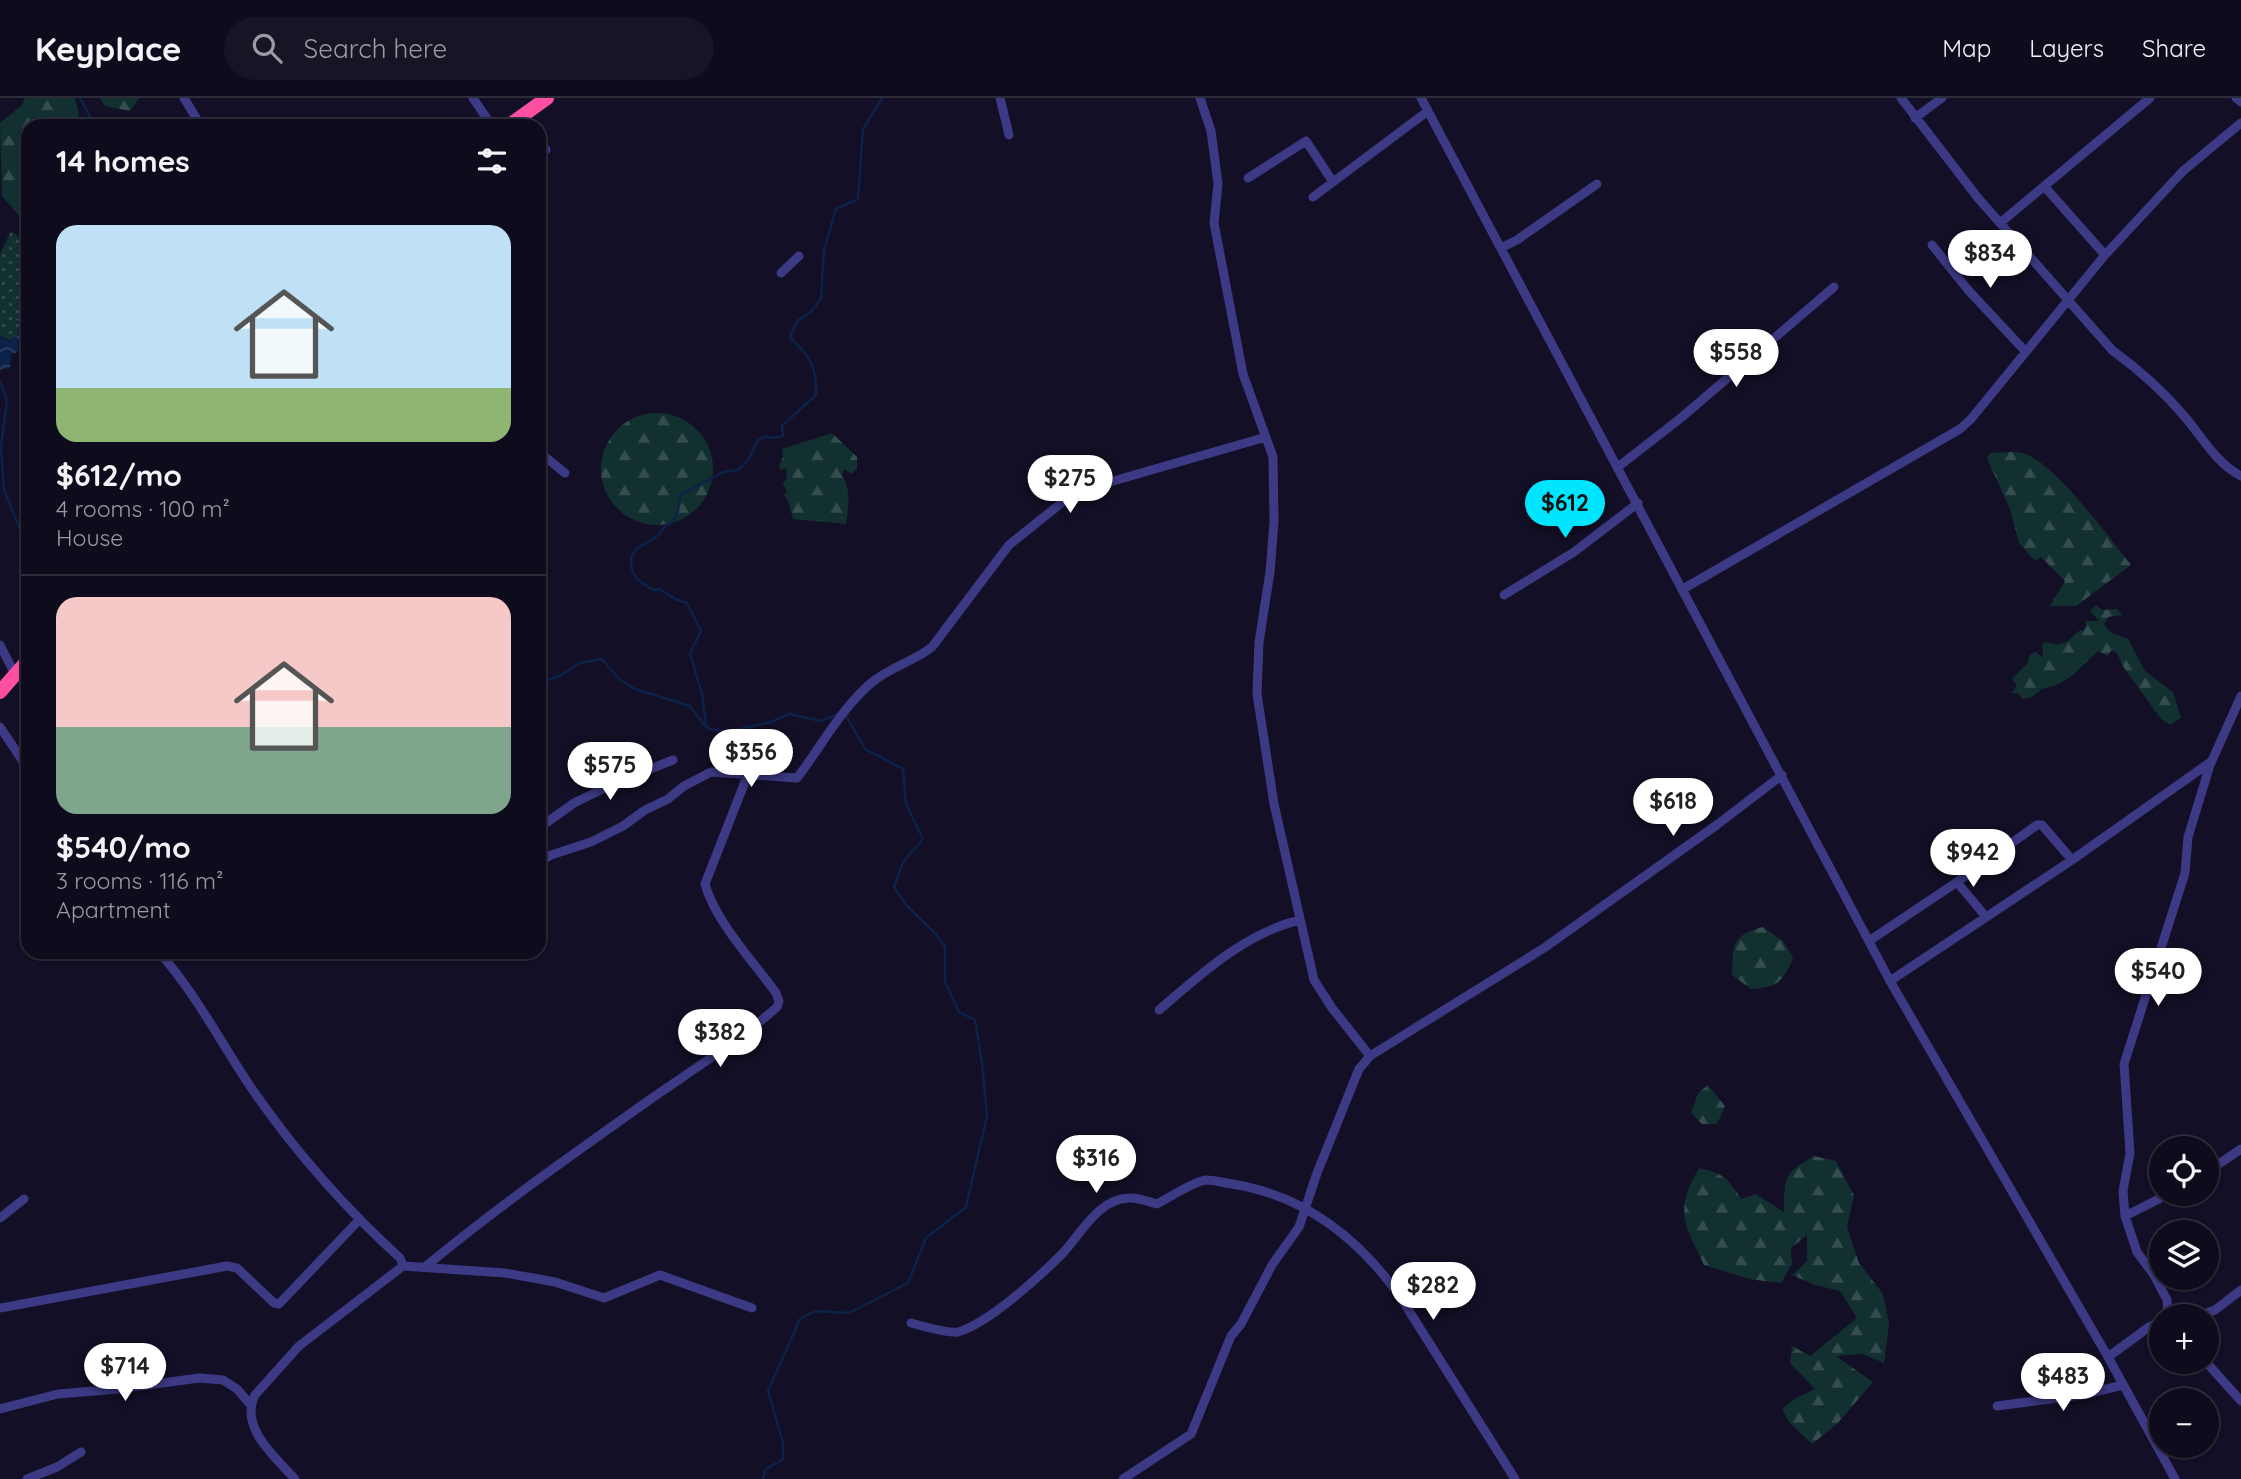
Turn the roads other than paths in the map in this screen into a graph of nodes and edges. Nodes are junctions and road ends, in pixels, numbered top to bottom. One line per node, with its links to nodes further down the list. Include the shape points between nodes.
1 (184, 98): 14 (street)
2 (473, 98): 15 (street)
3 (547, 98): 16 (highway)
4 (1000, 98): 18 (street)
5 (1200, 98): 33 (street, via 1218,184 1214,223 1243,374)
6 (1421, 98): 12 (street)
7 (1900, 98): 13 (street)
8 (1942, 98): 13 (street)
9 (2150, 98): 22 (street)
10 (2236, 98): 11 (street)
11 (2241, 102)
12 (1428, 111): 20 (street); 26 (street)
13 (1915, 118): 24 (street)
14 (197, 119)
15 (487, 119)
16 (523, 119)
17 (2241, 123): 27 (street, via 2183,171)
18 (1009, 135)
19 (1248, 178): 20 (street, via 1306,141)
20 (1333, 182): 23 (street)
21 (1597, 184): 26 (street)
22 (2044, 186): 24 (street); 27 (street)
23 (1313, 197)
24 (2000, 223): 31 (street)
25 (1932, 245): 32 (street)
26 (1502, 248): 35 (street)
27 (2105, 255): 31 (street)
28 (799, 256): 29 (street)
29 (781, 273)
30 (1835, 287): 35 (street)
31 (2068, 300): 32 (street); 37 (street, via 2112,350 2184,416 2212,452)
32 (2025, 351): 39 (street, via 1960,429)
33 (1266, 437): 50 (street, via 1075,492 1009,545 932,648 892,668 851,701 797,778); 57 (street, via 1273,457 1275,522 1257,694 1274,804)
34 (546, 458): 36 (street)
35 (1618, 467): 38 (street)
36 (565, 473)
37 (2241, 475)
38 (1638, 503): 39 (street); 40 (street, via 1574,552)
39 (1683, 589): 51 (street)
40 (1504, 595)
41 (0, 645): 43 (street)
42 (21, 668): 43 (highway)
43 (15, 674): 44 (highway)
44 (0, 692)
45 (2241, 696): 49 (street)
46 (0, 727): 47 (street)
47 (21, 758)
48 (673, 760): 52 (street, via 574,803)
49 (2212, 761): 54 (street); 68 (street, via 2188,837 2185,873 2124,1064 2130,1153 2123,1191)
50 (748, 774): 53 (street, via 711,772 623,826); 72 (street, via 705,884 708,897 776,993 778,1007 552,1169)
51 (1782, 775): 58 (street); 62 (street, via 1544,948)
52 (546, 823)
53 (546, 858)
54 (2072, 860): 55 (street, via 2039,824); 56 (street)
55 (1957, 882): 56 (street); 58 (street)
56 (1986, 917): 60 (street)
57 (1300, 920): 61 (street, via 1248,942); 62 (street, via 1314,980)
58 (1869, 941): 60 (street)
59 (165, 959): 70 (street, via 252,1088 318,1175)
60 (1890, 981): 80 (street)
61 (1159, 1010)
62 (1370, 1056): 67 (street, via 1359,1069)
63 (2241, 1149): 64 (street)
64 (2219, 1164)
65 (24, 1199): 69 (street)
66 (2149, 1204): 68 (street)
67 (1306, 1208): 78 (street, via 1262,1189 1203,1180 1157,1204 1130,1197 1107,1205 1040,1274 979,1321 956,1333); 90 (street, via 1231,1336 1191,1434); 91 (street, via 1382,1271)
68 (2125, 1216): 74 (street, via 2137,1252)
69 (0, 1218)
70 (360, 1219): 71 (street); 76 (street, via 279,1304 237,1268 227,1266)
71 (403, 1266): 72 (street); 84 (street, via 299,1346)
72 (425, 1267): 75 (street, via 505,1273 555,1282 604,1298 660,1275)
73 (2241, 1290): 77 (street)
74 (2167, 1304)
75 (752, 1307)
76 (0, 1308)
77 (2219, 1308)
78 (911, 1324)
79 (2149, 1327): 80 (street)
80 (2108, 1357): 82 (street)
81 (2217, 1374): 83 (street)
82 (2123, 1385): 85 (street); 92 (street)
83 (2241, 1401)
84 (250, 1404): 86 (street, via 223,1380 199,1378 58,1394); 89 (street, via 259,1438)
85 (1997, 1406)
86 (0, 1409)
87 (81, 1452): 88 (street)
88 (27, 1479)
89 (294, 1479)
90 (1123, 1479)
91 (1515, 1479)
92 (2175, 1479)

